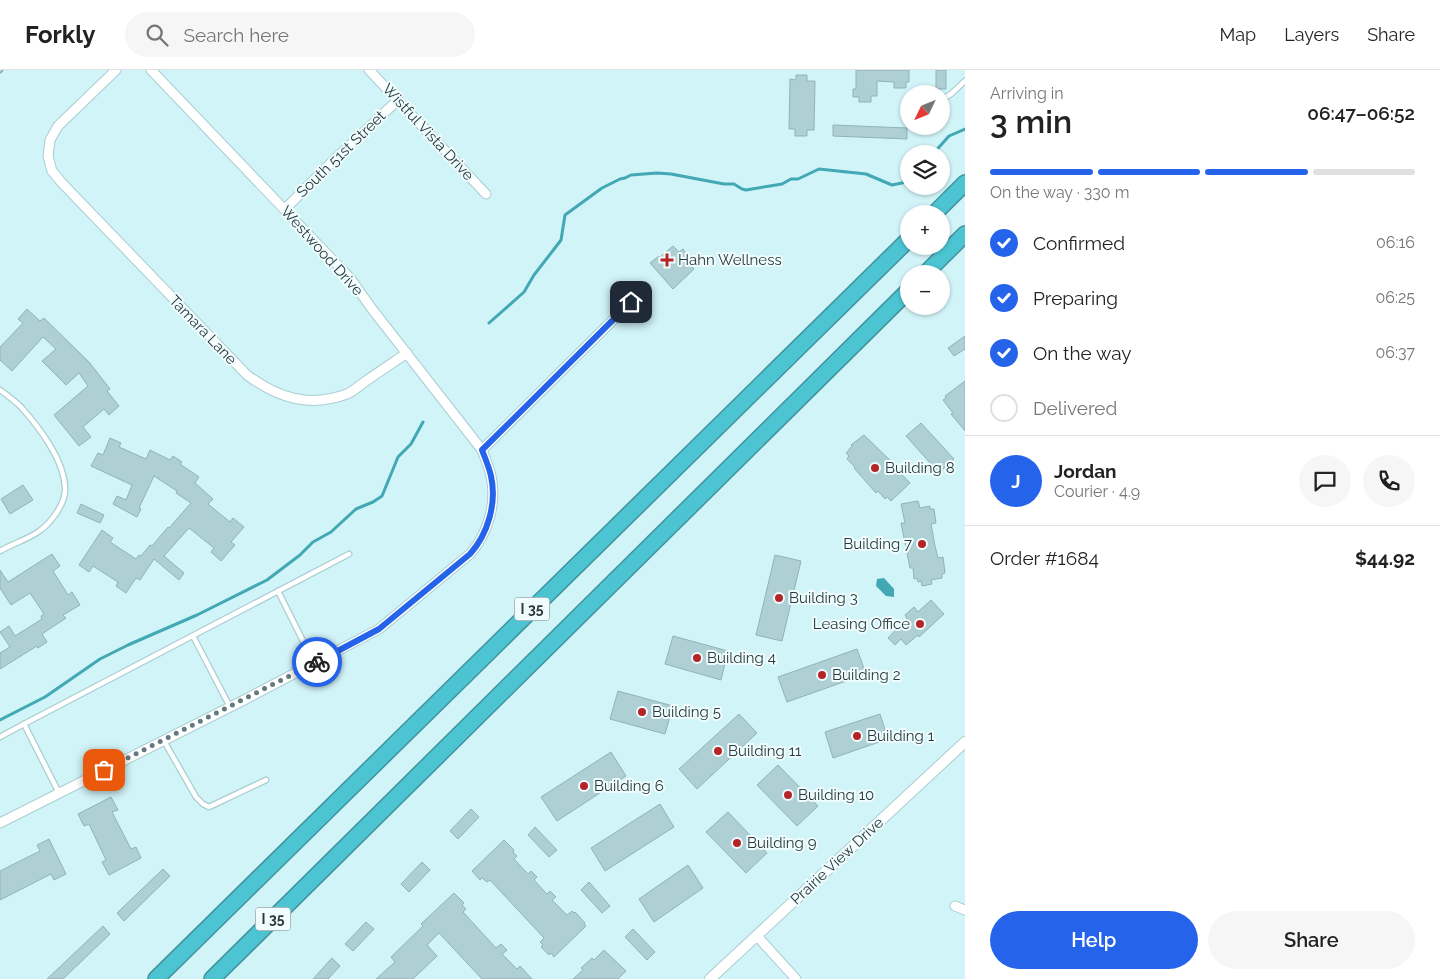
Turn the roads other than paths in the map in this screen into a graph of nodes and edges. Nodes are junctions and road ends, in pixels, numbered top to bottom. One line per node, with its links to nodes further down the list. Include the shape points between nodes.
1 (116, 70): 16 (street, Tamara Lane, via 58,126 50,140 48,156 52,171 247,375 282,396 322,400 348,393)
2 (151, 70): 10 (street, Westwood Drive)
3 (369, 70): 6 (street, Wistful Vista Drive)
4 (965, 81): 5 (lane)
5 (950, 95)
6 (398, 100): 8 (street, Wistful Vista Drive); 10 (street, South 51st Street)
7 (965, 183): 9 (highway)
8 (486, 194)
9 (943, 205)
10 (285, 209): 16 (street, Westwood Drive, via 350,278)
11 (965, 234): 13 (highway)
12 (900, 248): 35 (highway, I 35)
13 (934, 265)
14 (900, 299): 36 (highway, I 35)
15 (631, 302): 18 (street)
16 (407, 352): 18 (street, Westwood Drive)
17 (0, 390): 19 (lane, via 20,406 56,455 65,491 56,513 38,532)
18 (482, 450): 23 (street, Westwood Drive, via 491,477 492,501 485,532 478,545 379,629)
19 (0, 551)
20 (349, 554): 21 (lane)
21 (278, 591): 22 (lane); 23 (lane)
22 (193, 636): 24 (lane); 25 (lane)
23 (314, 663): 24 (street, Westwood Drive)
24 (230, 707): 27 (street, Westwood Drive)
25 (24, 724): 26 (lane); 30 (lane)
26 (0, 737)
27 (163, 740): 29 (lane, via 203,804 209,806); 30 (street, Westwood Drive)
28 (965, 742): 34 (street, Prairie View Drive)
29 (266, 780)
30 (59, 793): 31 (street, Westwood Drive)
31 (0, 823)
32 (955, 906): 33 (street)
33 (965, 910)
34 (756, 936): 37 (street, Prairie View Drive); 38 (street)
35 (156, 979)
36 (212, 979)
37 (710, 979)
38 (796, 979)

